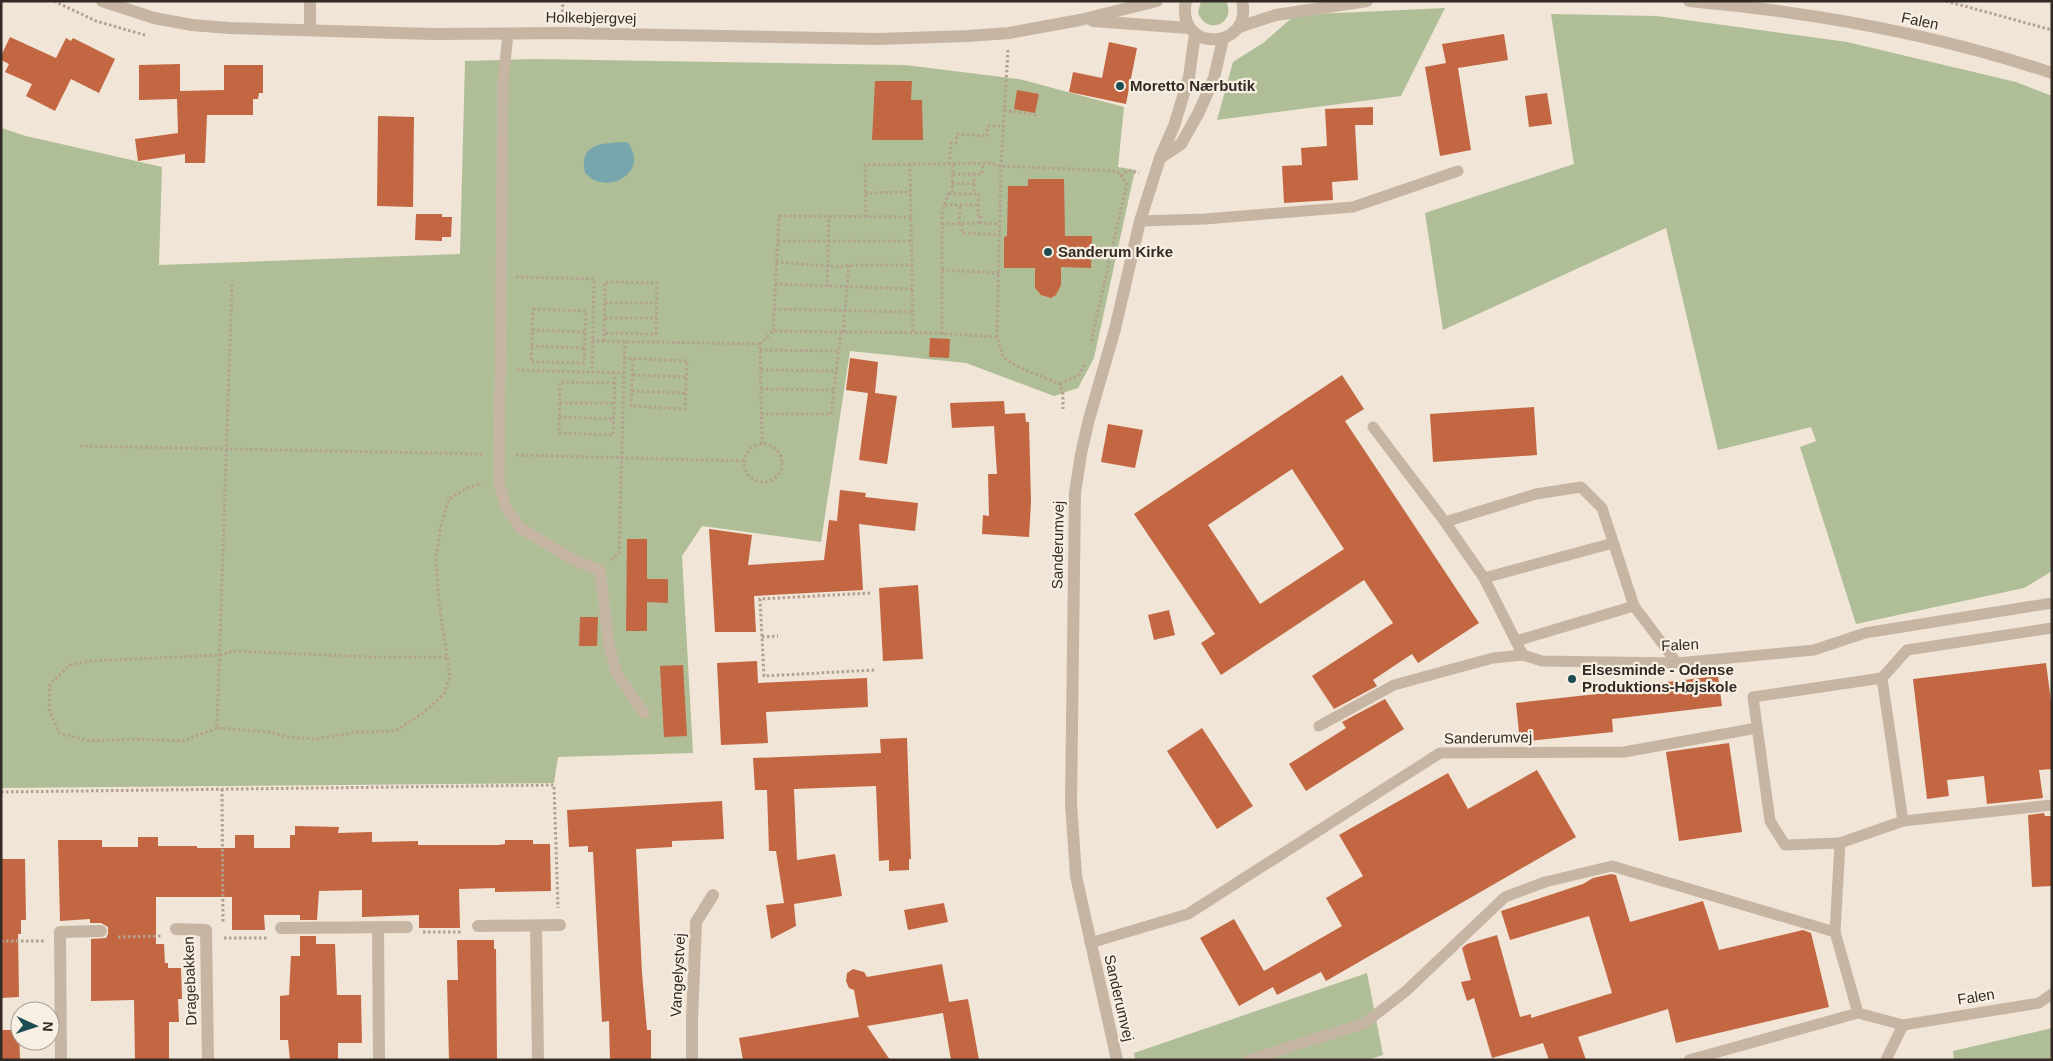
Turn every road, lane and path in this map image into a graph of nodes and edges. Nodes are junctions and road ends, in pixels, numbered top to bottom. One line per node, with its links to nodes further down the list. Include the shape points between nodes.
1 (102, 1): 11 (street, Holkebjergvej, via 154,18 192,25)
2 (310, 1): 11 (street)
3 (1157, 1): 9 (street, Holkebjergvej)
4 (1186, 1): 13 (street, Sanderumvej, via 1184,12)
5 (1242, 1): 10 (street, via 1243,18)
6 (1367, 1): 10 (street, via 1276,16)
7 (1689, 1): 17 (street, Falen, via 1830,19 1928,39)
8 (1946, 1): 12 (path)
9 (1080, 20): 13 (street, Holkebjergvej); 14 (street, Holkebjergvej)
10 (1238, 27): 16 (street)
11 (310, 29): 15 (street, Holkebjergvej)
12 (2052, 30)
13 (1192, 31): 16 (street, Holkebjergvej, via 1204,39); 21 (street, Sanderumvej, via 1189,77)
14 (1009, 33): 15 (street, Holkebjergvej, via 877,39); 18 (path)
15 (508, 34): 58 (lane, via 503,82)
16 (1223, 39): 21 (street, via 1214,78 1198,114 1181,144)
17 (2052, 73)
18 (1004, 110): 19 (path); 20 (path)
19 (1036, 115)
20 (1003, 126): 24 (path, via 988,126 987,136 957,134 956,143 951,143); 25 (path)
21 (1160, 158): 43 (street, Sanderumvej)
22 (982, 163): 24 (path); 25 (path); 29 (path, via 982,174)
23 (910, 164): 24 (path); 33 (path); 34 (path, via 865,165)
24 (951, 164): 28 (path)
25 (1001, 166): 30 (path, via 1117,171); 47 (path)
26 (1128, 170): 30 (path)
27 (1458, 171): 43 (lane, via 1353,208 1205,220)
28 (952, 174): 29 (path); 31 (path)
29 (974, 174): 32 (path)
30 (1121, 176): 85 (path, via 1126,183)
31 (952, 183): 32 (path); 35 (path, via 952,192)
32 (974, 184): 36 (path)
33 (911, 192): 34 (path); 42 (path)
34 (865, 193): 41 (path)
35 (948, 194): 36 (path); 37 (path)
36 (974, 194): 39 (path, via 979,194)
37 (944, 204): 38 (path); 45 (path)
38 (960, 205): 39 (path); 46 (path)
39 (978, 206): 44 (path)
40 (829, 216): 41 (path); 49 (path, via 779,216); 50 (path)
41 (866, 217): 42 (path)
42 (911, 217): 51 (path)
43 (1140, 221): 159 (street, Sanderumvej, via 1115,329 1087,428 1075,493 1071,803 1076,876)
44 (981, 223): 46 (path); 47 (path)
45 (942, 224): 46 (path); 56 (path)
46 (961, 224): 48 (path, via 962,233)
47 (1000, 224): 48 (path)
48 (1000, 235): 57 (path)
49 (778, 241): 50 (path); 52 (path)
50 (830, 241): 51 (path); 55 (path)
51 (911, 241): 54 (path)
52 (776, 262): 55 (path); 60 (path)
53 (849, 265): 54 (path); 55 (path); 62 (path)
54 (912, 266): 63 (path)
55 (828, 267): 61 (path)
56 (942, 270): 57 (path); 77 (path)
57 (999, 274): 78 (path)
58 (501, 277): 79 (path, via 594,279); 92 (lane)
59 (232, 284): 116 (path)
60 (775, 284): 61 (path); 66 (path)
61 (827, 287): 62 (path)
62 (847, 287): 63 (path); 67 (path)
63 (912, 289): 68 (path)
64 (605, 303): 65 (path); 65 (path, via 605,282 657,283); 69 (path)
65 (656, 303): 70 (path)
66 (774, 309): 67 (path); 72 (path)
67 (845, 311): 68 (path); 74 (path)
68 (912, 312): 75 (path)
69 (604, 318): 70 (path); 76 (path)
70 (656, 318): 76 (path, via 656,334)
71 (532, 330): 73 (path); 73 (path, via 533,309 586,311); 83 (path)
72 (773, 331): 74 (path); 82 (path)
73 (585, 332): 84 (path)
74 (842, 332): 75 (path); 87 (path)
75 (913, 333): 77 (path)
76 (604, 334): 80 (path)
77 (942, 334): 78 (path)
78 (997, 337): 102 (path, via 1003,357 1016,366)
79 (592, 341): 80 (path); 96 (path)
80 (604, 341): 81 (path)
81 (624, 342): 82 (path); 88 (path)
82 (760, 344): 86 (path)
83 (531, 346): 84 (path); 91 (path, via 531,362)
84 (585, 348): 91 (path)
85 (1089, 349)
86 (760, 350): 87 (path); 93 (path)
87 (840, 351): 94 (path)
88 (624, 358): 90 (path); 98 (path)
89 (1087, 358): 102 (path, via 1079,375)
90 (634, 359): 99 (path); 100 (path, via 687,361)
91 (584, 363): 95 (path)
92 (500, 370): 95 (path); 117 (lane)
93 (761, 370): 94 (path); 103 (path)
94 (837, 371): 104 (path)
95 (584, 372): 96 (path)
96 (592, 372): 97 (path)
97 (615, 373): 98 (path); 101 (path)
98 (624, 373): 118 (path)
99 (633, 374): 100 (path); 105 (path)
100 (686, 377): 106 (path)
101 (614, 383): 107 (path, via 560,382); 108 (path)
102 (1060, 384): 109 (path)
103 (761, 389): 104 (path); 110 (path)
104 (835, 390): 110 (path, via 831,414)
105 (632, 391): 106 (path); 106 (path, via 631,406 684,409)
106 (685, 393)
107 (560, 403): 108 (path); 111 (path)
108 (613, 403): 112 (path)
109 (1062, 409)
110 (761, 414): 114 (path)
111 (559, 417): 112 (path); 112 (path, via 559,434 612,435)
112 (613, 419)
113 (1373, 427): 121 (lane)
114 (762, 444): 119 (path, via 749,450); 119 (path, via 772,446 780,455 781,468 774,478 762,482 751,478)
115 (80, 446): 116 (path)
116 (228, 450): 117 (path); 132 (path)
117 (499, 454): 118 (path); 120 (lane)
118 (623, 458): 119 (path); 123 (path, via 619,553)
119 (744, 461)
120 (499, 484): 123 (lane, via 506,507 520,528 576,561); 134 (path, via 478,483 449,499 441,524 436,560)
121 (1445, 522): 122 (lane, via 1536,494 1581,488 1602,508); 124 (lane)
122 (1613, 543): 124 (lane); 127 (lane)
123 (600, 570): 138 (lane, via 609,646 617,674)
124 (1484, 578): 131 (lane)
125 (870, 594): 130 (path, via 760,599)
126 (2052, 603): 135 (lane, Falen, via 1865,633 1814,650)
127 (1634, 606): 131 (lane); 135 (lane)
128 (2052, 628): 137 (lane, via 1907,650)
129 (778, 636): 130 (path)
130 (762, 637): 136 (path, via 764,676)
131 (1516, 641): 133 (lane)
132 (220, 655): 134 (path, via 233,651); 140 (path); 140 (path, via 91,661 70,665 50,684 49,709 59,733 91,741 183,741)
133 (1523, 655): 135 (lane, Falen, via 1542,661); 139 (lane, Falen, via 1493,658 1394,685)
134 (447, 657): 140 (path, via 450,676 444,694 422,714 394,731 358,732 315,740)
135 (1677, 663)
136 (874, 670)
137 (1882, 678): 141 (lane, via 1753,697); 144 (lane)
138 (644, 713)
139 (1319, 726)
140 (217, 728)
141 (1757, 728): 145 (lane, via 1770,821 1785,845); 159 (lane, Sanderumvej, via 1624,752 1440,754 1188,914)
142 (1, 792): 150 (path, via 554,785)
143 (2052, 805): 144 (lane)
144 (1903, 820): 145 (lane)
145 (1840, 844): 155 (lane)
146 (713, 895): 167 (street, Vangelystvej, via 696,922)
147 (407, 926): 148 (path, via 410,932 476,932); 151 (street)
148 (478, 926): 149 (street)
149 (536, 926): 150 (street); 166 (street)
150 (560, 926)
151 (378, 927): 152 (street); 165 (street)
152 (281, 928): 156 (path, via 276,938)
153 (176, 929): 154 (path, via 172,935 104,938); 164 (street, Dragebakken, via 206,930)
154 (101, 931): 158 (street, via 60,932)
155 (1835, 932): 161 (lane); 169 (lane, via 1612,866 1545,882 1505,896 1406,991 1365,1023)
156 (224, 938)
157 (1, 941): 158 (path)
158 (60, 941): 163 (street)
159 (1090, 943): 168 (street, Sanderumvej)
160 (2052, 994): 162 (lane, Falen, via 2039,1003)
161 (1858, 1013): 162 (lane, Falen); 170 (lane)
162 (1903, 1025): 171 (lane)
163 (61, 1060)
164 (208, 1060)
165 (379, 1060)
166 (538, 1060)
167 (692, 1060)
168 (1117, 1060)
169 (1249, 1060)
170 (1689, 1060)
171 (1886, 1060)

